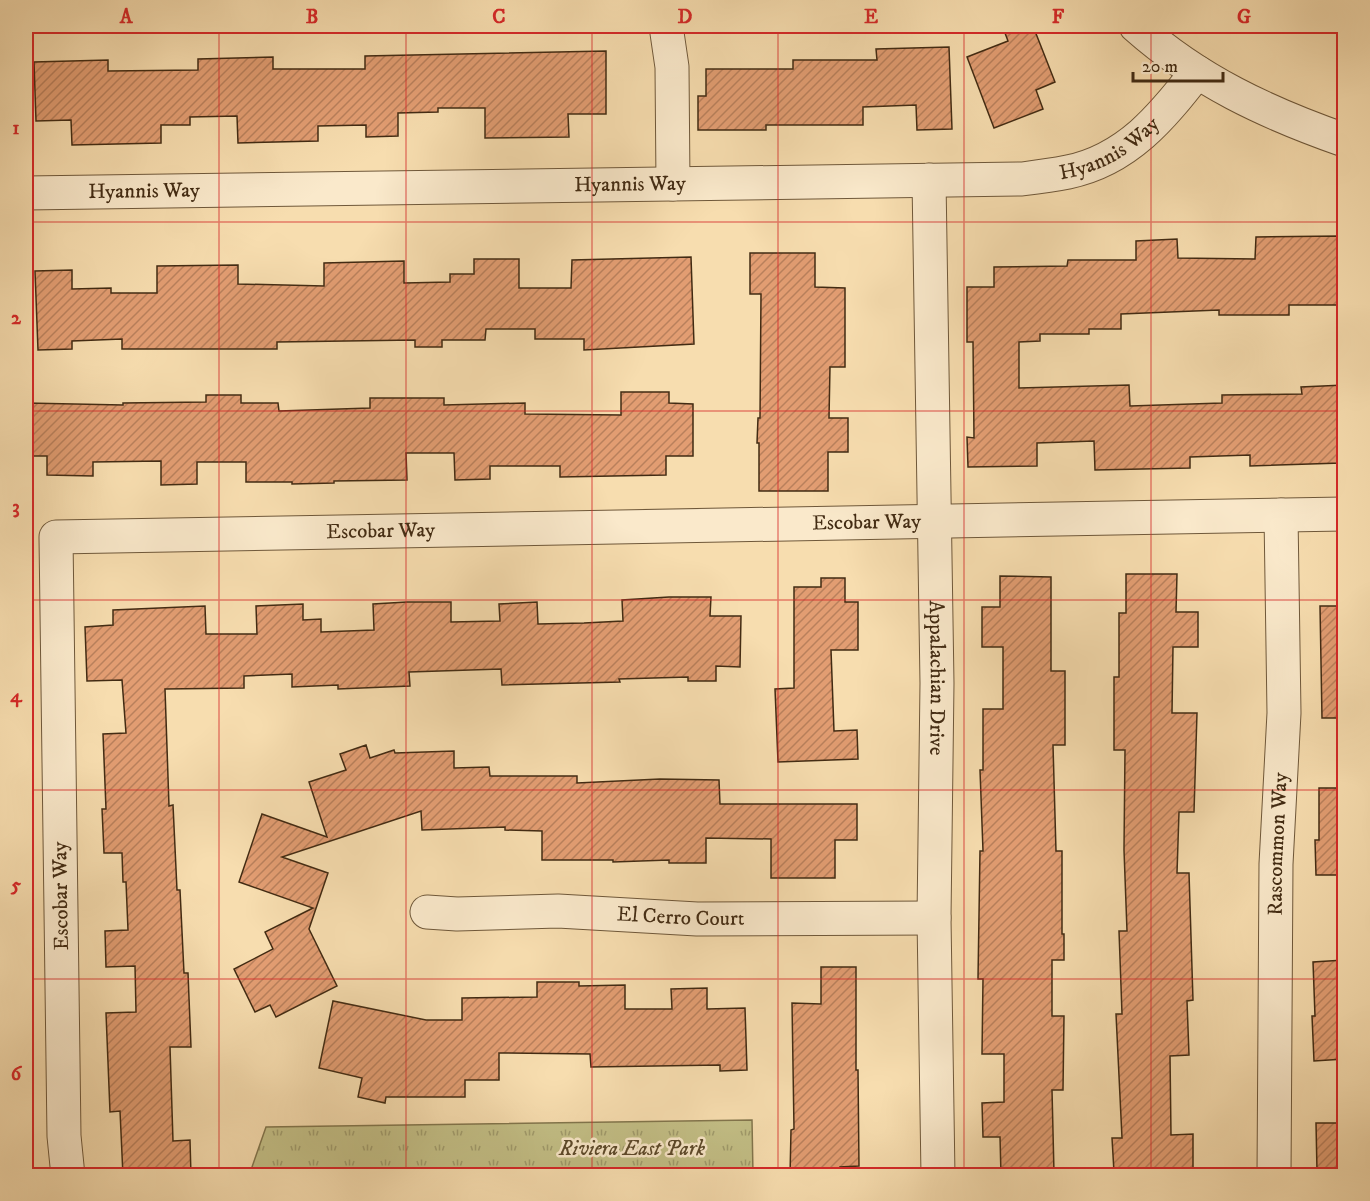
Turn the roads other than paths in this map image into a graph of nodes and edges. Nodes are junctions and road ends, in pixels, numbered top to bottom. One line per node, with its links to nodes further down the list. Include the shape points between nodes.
1 (666, 26): 6 (street, via 672,67)
2 (1136, 26): 3 (street)
3 (1197, 72): 4 (street, via 1244,100); 5 (street, Hyannis Way, via 1152,127 1092,165 1022,179)
4 (1344, 140)
5 (929, 180): 6 (street, Hyannis Way); 10 (street, Appalachian Drive)
6 (673, 184): 7 (street, Hyannis Way)
7 (26, 192)
8 (1344, 514): 9 (street, Escobar Way)
9 (1281, 515): 10 (street, Escobar Way); 15 (street, Rascommon Way, via 1284,714 1275,876)
10 (934, 521): 12 (street, Appalachian Drive); 13 (street, Escobar Way, via 56,537 64,1136)
11 (427, 912): 12 (street, El Cerro Court, via 558,911 697,919)
12 (934, 918): 14 (street, Appalachian Drive)
13 (68, 1176)
14 (938, 1176)
15 (1274, 1176)

